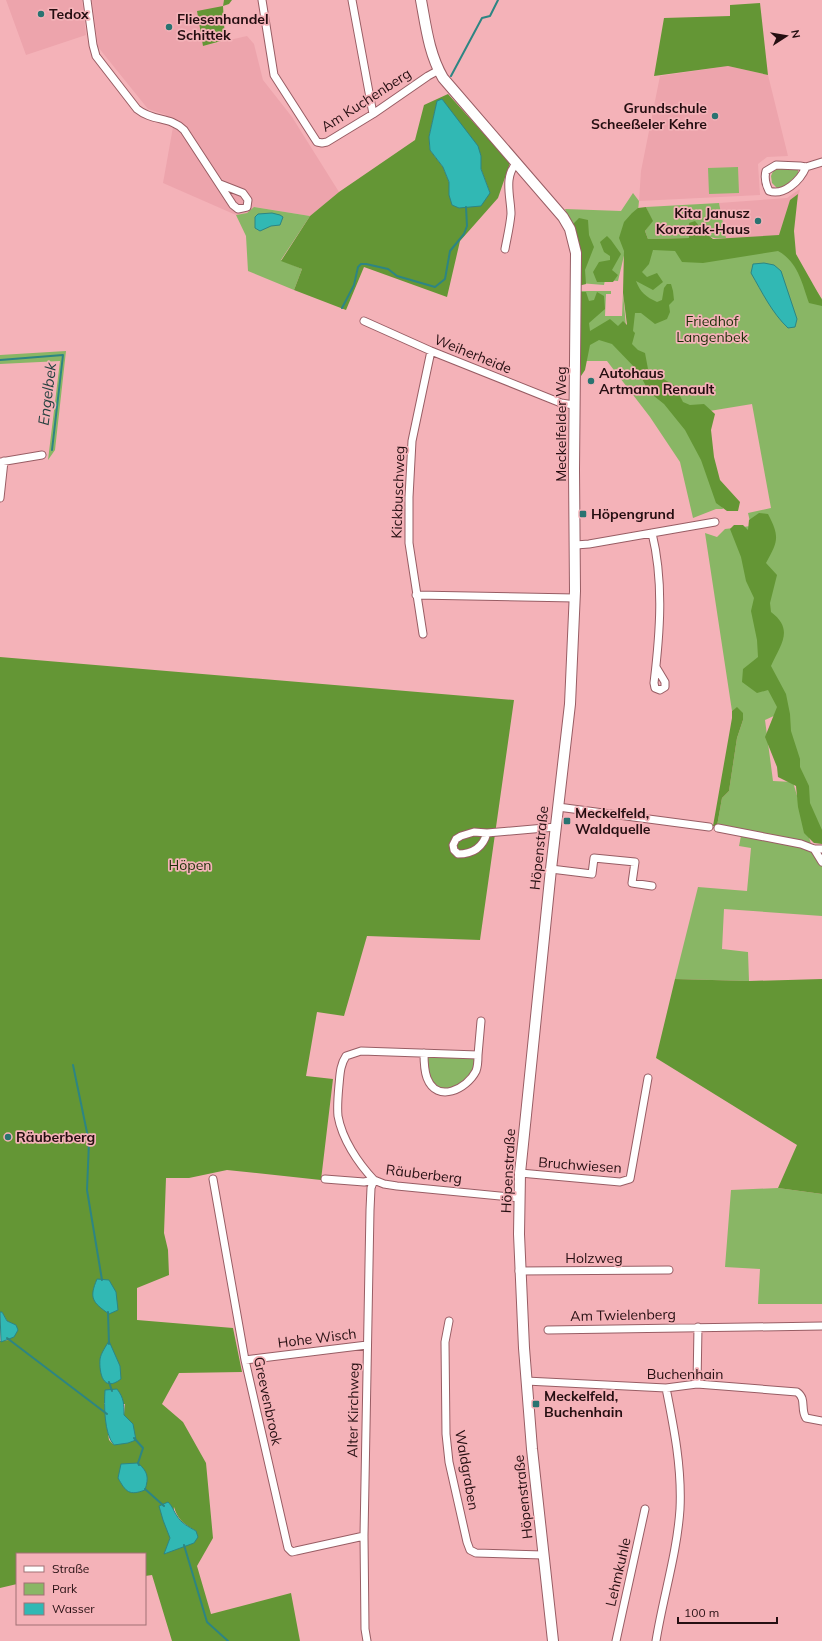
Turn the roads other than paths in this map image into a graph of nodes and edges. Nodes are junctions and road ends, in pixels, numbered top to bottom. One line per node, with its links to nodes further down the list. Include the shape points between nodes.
1 (87, 0): 10 (street, via 93,45 99,60 137,109 152,118 176,123 184,130)
2 (262, 0): 6 (street, Am Kuchenberg, via 274,75 317,142 327,142)
3 (352, 0): 6 (street)
4 (421, 0): 5 (main road, Meckelfelder Weg, via 430,46)
5 (439, 70): 6 (street, Am Kuchenberg); 8 (main road, Meckelfelder Weg)
6 (374, 114)
7 (822, 162): 9 (street)
8 (517, 164): 11 (street, via 509,176 510,215); 14 (main road, Meckelfelder Weg, via 563,217 575,244)
9 (806, 167): 9 (street, via 781,164 771,167 766,171 766,186 774,193 784,190 790,187)
10 (220, 184)
11 (505, 249)
12 (364, 322): 13 (street, Weiherheide)
13 (432, 351): 14 (street, Weiherheide, via 561,403); 21 (street, Kickbuschweg, via 412,441 409,543)
14 (574, 405): 20 (main road, Meckelfelder Weg)
15 (42, 455): 16 (street)
16 (2, 462): 17 (street)
17 (0, 498)
18 (716, 522): 19 (street)
19 (652, 533): 20 (street); 24 (street, via 659,586)
20 (576, 545): 22 (main road, Meckelfelder Weg)
21 (416, 595): 22 (street); 23 (street, Kickbuschweg)
22 (575, 598): 25 (main road, Meckelfelder Weg)
23 (423, 634)
24 (656, 667)
25 (570, 704): 26 (main road, Höpenstraße)
26 (558, 807): 27 (main road, Höpenstraße); 28 (street)
27 (556, 827): 30 (street); 34 (main road, Höpenstraße)
28 (709, 827)
29 (718, 828): 32 (street, via 801,844)
30 (488, 833): 30 (street, via 474,832 461,836 456,839 454,850 458,854 476,850)
31 (822, 848): 32 (street)
32 (814, 849): 33 (street)
33 (822, 862)
34 (551, 869): 35 (street, via 592,874 594,858 635,862 632,883); 40 (main road, Höpenstraße)
35 (652, 886)
36 (481, 1021): 38 (street)
37 (424, 1053): 38 (street); 38 (street, via 427,1080 441,1091 455,1091 471,1079 477,1069); 43 (street, via 361,1051 346,1056 342,1064 338,1102 341,1128 355,1155)
38 (478, 1055)
39 (648, 1078): 40 (street, Bruchwiesen, via 630,1179 620,1182)
40 (520, 1173): 44 (main road, Höpenstraße)
41 (213, 1179): 52 (street, Greevenbrook)
42 (326, 1179): 43 (street, Räuberberg, via 364,1182)
43 (374, 1180): 44 (street, Räuberberg, via 397,1186); 51 (street, Alter Kirchweg, via 370,1210)
44 (520, 1198): 46 (main road, Höpenstraße)
45 (669, 1270): 46 (street, Holzweg)
46 (519, 1271): 53 (main road, Höpenstraße)
47 (449, 1321): 59 (street, Waldgraben, via 445,1342 446,1434 449,1462 468,1546 476,1553)
48 (822, 1326): 49 (street, Am Twielenberg)
49 (698, 1327): 50 (street, Am Twielenberg); 54 (street)
50 (548, 1330)
51 (368, 1345): 52 (street, Hohe Wisch); 58 (street, Alter Kirchweg)
52 (246, 1360): 58 (street, Greevenbrook, via 290,1551)
53 (526, 1381): 55 (street, Buchenhain); 59 (main road, Höpenstraße)
54 (697, 1384): 55 (street, Buchenhain); 56 (street, Buchenhain, via 797,1392 803,1400 806,1418)
55 (666, 1388): 63 (street, via 677,1448 680,1509)
56 (822, 1421)
57 (645, 1509): 62 (street, Lehmkuhle)
58 (364, 1536): 60 (street, Alter Kirchweg, via 365,1629)
59 (543, 1555): 61 (main road, Höpenstraße)
60 (368, 1641)
61 (553, 1641)
62 (616, 1641)
63 (656, 1641)

